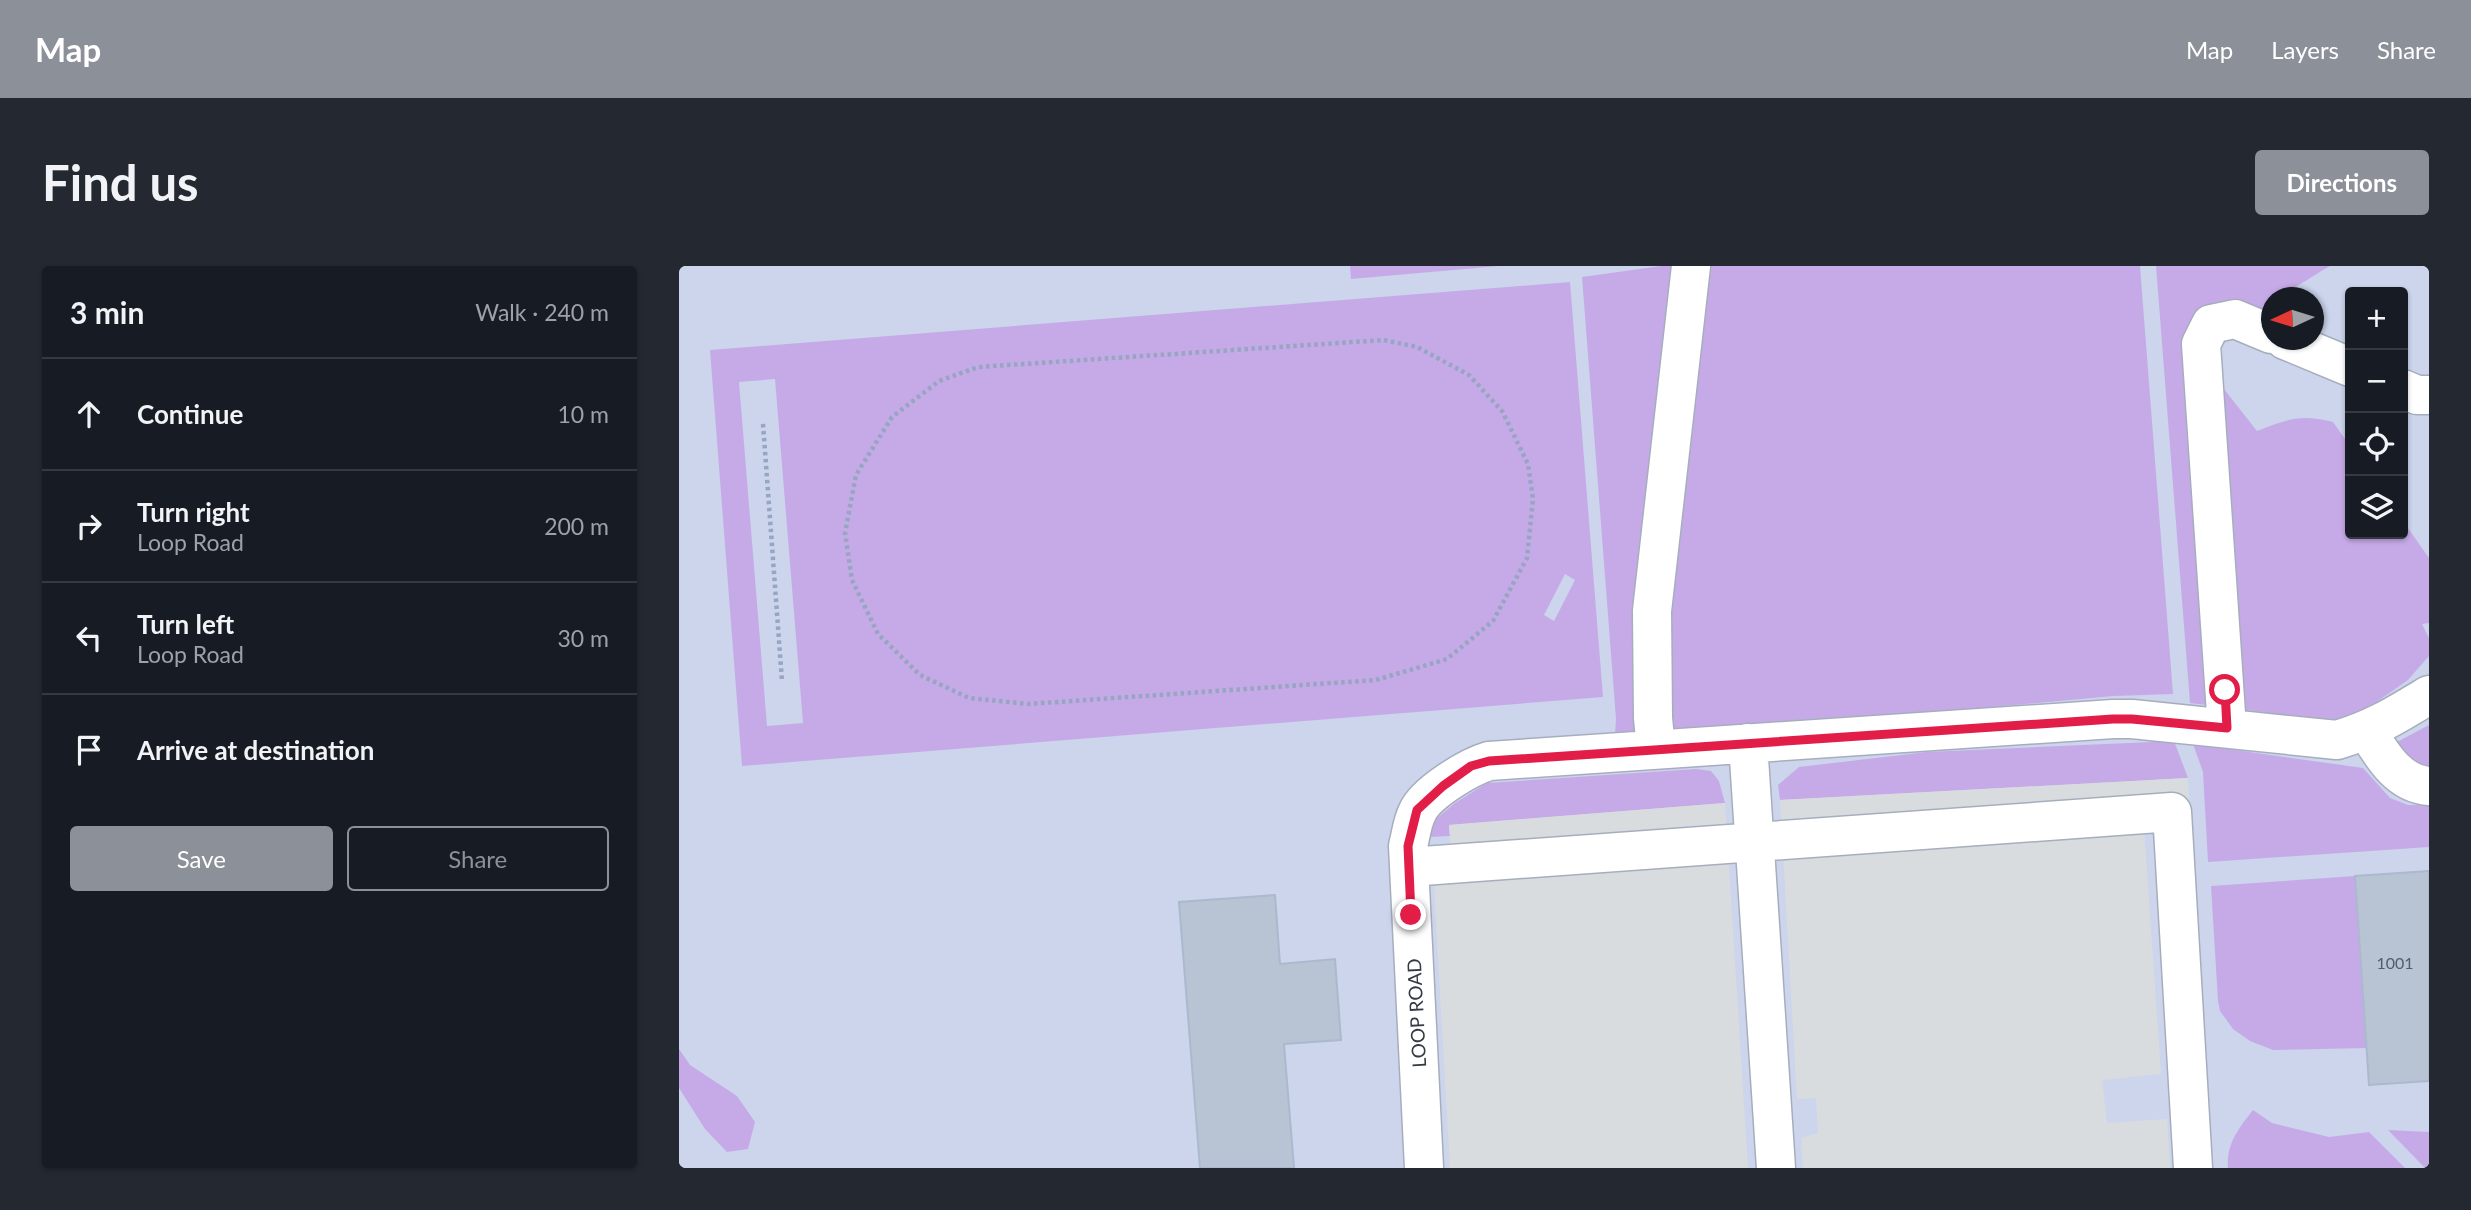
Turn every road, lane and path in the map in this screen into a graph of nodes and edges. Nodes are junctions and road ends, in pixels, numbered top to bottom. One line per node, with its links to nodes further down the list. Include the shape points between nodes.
1 (1691, 266): 14 (lane, via 1652,611)
2 (2261, 330): 11 (lane, via 2235,319 2211,324 2201,344)
3 (2309, 350): 4 (lane)
4 (2345, 365)
5 (2408, 390): 6 (lane)
6 (2429, 395)
7 (763, 424): 8 (path)
8 (782, 681)
9 (2429, 695): 12 (lane, LOOP ROAD)
10 (969, 698): 10 (path, via 1028,704 1376,680 1447,659 1493,621 1527,558 1534,499 1528,464 1502,411 1469,376 1417,347 1384,340 978,367 939,381 892,416 856,475 845,533 852,580 878,634 920,675)
11 (2227, 728): 12 (lane, LOOP ROAD, via 2337,740); 13 (lane, LOOP ROAD, via 2113,719)
12 (2367, 731): 15 (lane, via 2402,777)
13 (1748, 743): 14 (lane, LOOP ROAD); 16 (lane)
14 (1656, 749): 17 (lane, LOOP ROAD, via 1471,766 1417,810 1408,846)
15 (2429, 786)
16 (1755, 843): 17 (lane); 19 (lane); 20 (lane, via 2172,813)
17 (1409, 867): 18 (lane, LOOP ROAD)
18 (1424, 1168)
19 (1776, 1168)
20 (2193, 1168)

